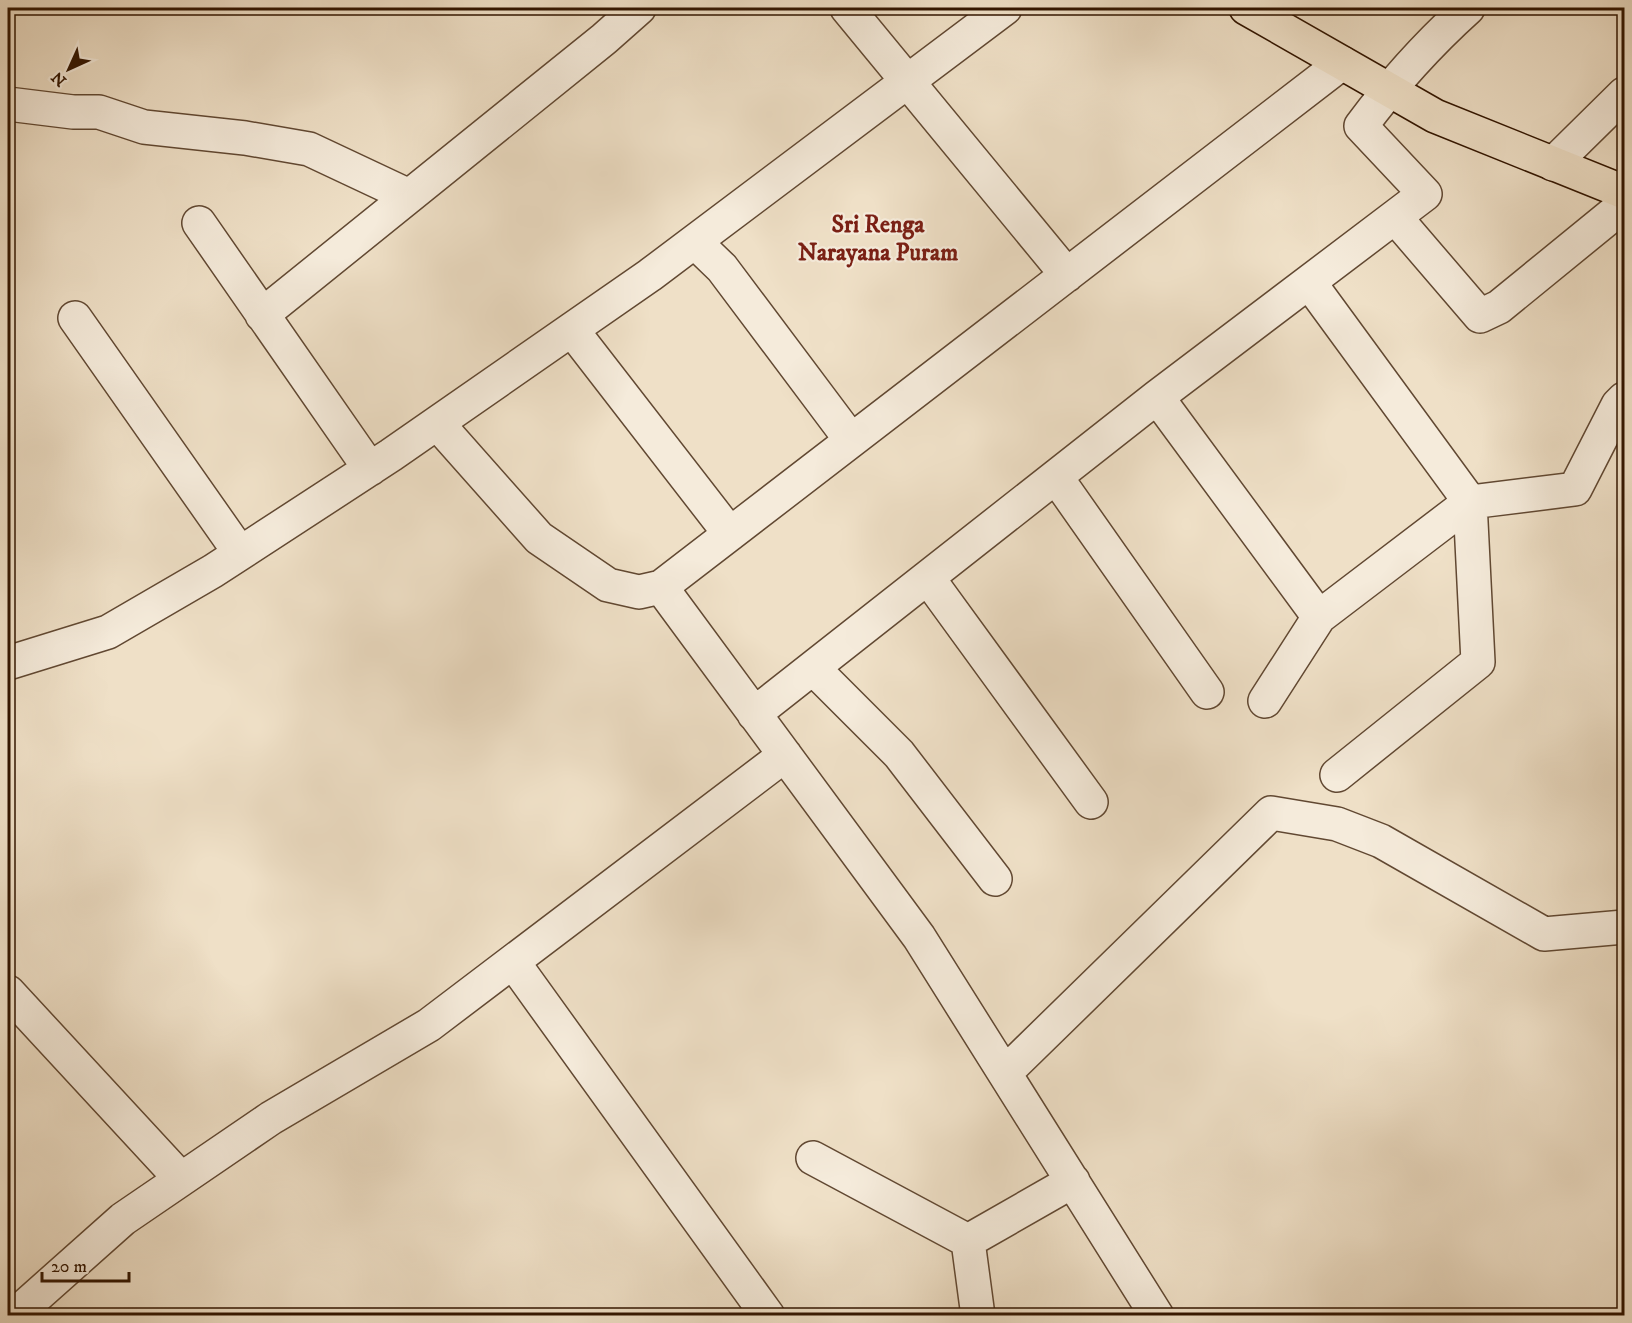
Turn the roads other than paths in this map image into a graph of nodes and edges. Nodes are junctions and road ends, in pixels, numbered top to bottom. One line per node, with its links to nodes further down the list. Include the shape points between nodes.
1 (639, 8): 13 (street)
2 (847, 8): 7 (street)
3 (1005, 8): 7 (street)
4 (1246, 8): 6 (highway)
5 (1468, 8): 8 (street, via 1436,36)
6 (1342, 63): 8 (highway); 18 (street)
7 (908, 80): 17 (street); 18 (street)
8 (1388, 90): 11 (highway, via 1435,116); 15 (street, via 1361,126 1425,194)
9 (1624, 94): 11 (street)
10 (8, 104): 13 (street, via 99,112 144,127 309,149)
11 (1553, 164): 12 (highway)
12 (1624, 192)
13 (409, 196): 20 (street)
14 (1624, 205): 15 (street, via 1498,307 1480,316)
15 (1395, 217): 19 (street)
16 (199, 223): 20 (street)
17 (695, 242): 22 (street); 26 (street, via 723,268)
18 (1067, 275): 26 (street)
19 (1308, 282): 23 (street); 29 (street)
20 (262, 315): 27 (street)
21 (75, 318): 31 (street)
22 (572, 330): 25 (street); 30 (street)
23 (1157, 398): 28 (street); 34 (street)
24 (1624, 399): 29 (street, via 1575,489)
25 (437, 423): 27 (street); 33 (street, via 539,538 608,585 639,592)
26 (851, 440): 30 (street)
27 (370, 469): 31 (street)
28 (1056, 477): 32 (street); 37 (street)
29 (1470, 502): 34 (street); 41 (street, via 1478,662)
30 (730, 534): 33 (street)
31 (240, 553): 35 (street, via 108,632)
32 (928, 578): 36 (street); 42 (street)
33 (661, 587): 39 (street)
34 (1319, 617): 38 (street)
35 (8, 663)
36 (813, 668): 39 (street); 43 (street, via 899,754)
37 (1207, 692)
38 (1265, 701)
39 (754, 714): 40 (street)
40 (785, 755): 45 (street); 47 (street, via 920,937)
41 (1337, 775)
42 (1091, 802)
43 (995, 879)
44 (1624, 927): 47 (street, via 1544,934 1381,841 1337,824 1271,813)
45 (513, 962): 49 (street, via 429,1025 270,1118); 53 (street)
46 (8, 992): 49 (street)
47 (1005, 1073): 50 (street)
48 (813, 1158): 51 (street)
49 (181, 1179): 52 (street, via 123,1219)
50 (1073, 1181): 51 (street); 55 (street)
51 (968, 1241): 54 (street)
52 (16, 1315)
53 (768, 1316)
54 (978, 1316)
55 (1157, 1316)

